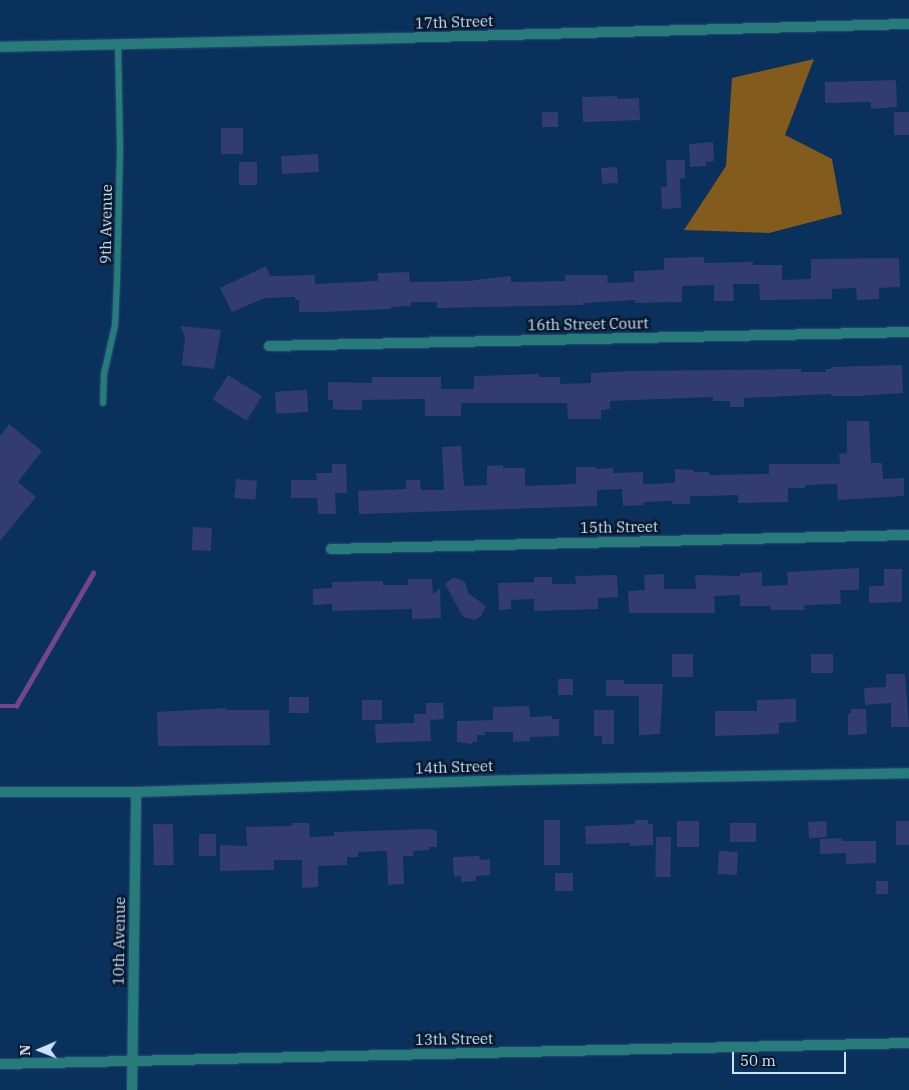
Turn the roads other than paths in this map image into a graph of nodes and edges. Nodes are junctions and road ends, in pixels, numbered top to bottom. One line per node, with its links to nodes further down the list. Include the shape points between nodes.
1 (909, 24): 2 (street, 17th Street)
2 (118, 44): 3 (street, 17th Street); 6 (lane, 9th Avenue, via 117,283 115,325 104,374)
3 (0, 47)
4 (909, 332): 5 (street, 16th Street Court)
5 (268, 346)
6 (103, 403)
7 (909, 535): 8 (street, 15th Street)
8 (331, 549)
9 (909, 773): 11 (street, 14th Street, via 522,780)
10 (0, 792): 11 (street, 14th Street)
11 (136, 792): 13 (street, 10th Avenue)
12 (909, 1043): 13 (street, 13th Street)
13 (133, 1062): 14 (street, 13th Street); 15 (street, 10th Avenue)
14 (0, 1064)
15 (132, 1090)

